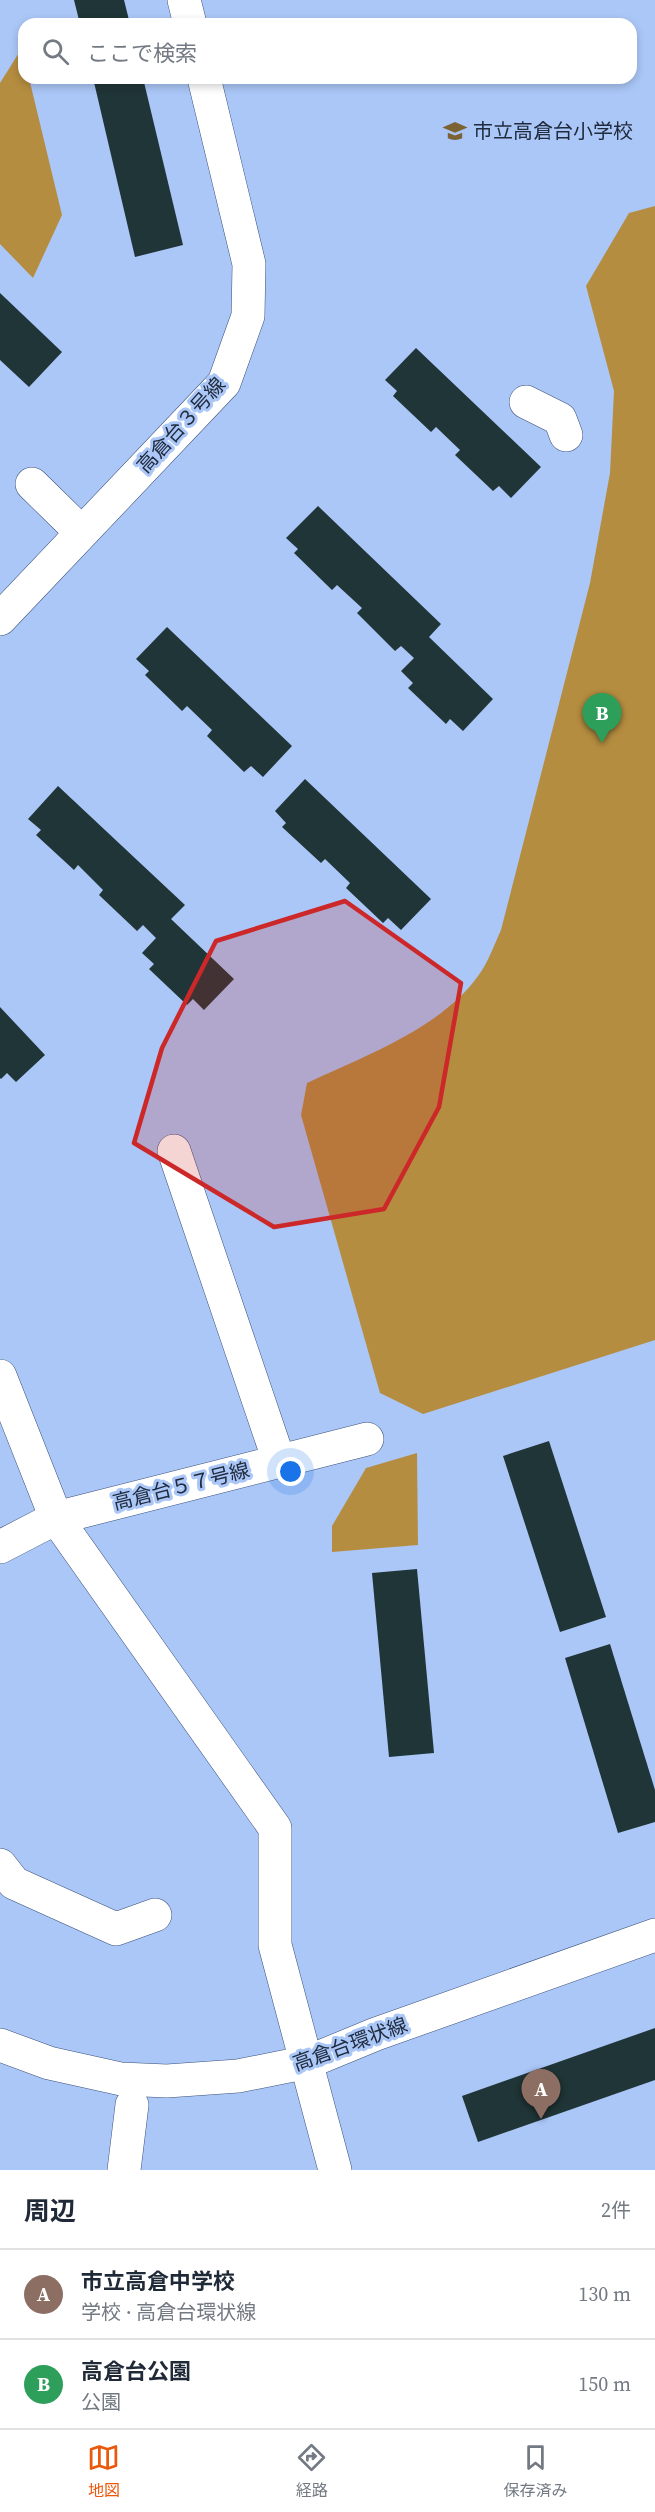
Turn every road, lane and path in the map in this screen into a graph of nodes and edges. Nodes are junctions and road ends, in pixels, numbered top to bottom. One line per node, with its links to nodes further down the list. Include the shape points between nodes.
1 (184, 0): 2 (street)
2 (188, 18)
3 (205, 84): 7 (street, 高倉台３号線, via 249,264 248,316 224,383)
4 (526, 402): 5 (street, via 560,418)
5 (566, 435)
6 (32, 484): 7 (street)
7 (81, 532): 8 (street, 高倉台３号線)
8 (0, 619)
9 (174, 1151): 12 (street)
10 (0, 1376): 13 (street)
11 (368, 1439): 12 (street, 高倉台５７号線)
12 (279, 1461): 13 (street, 高倉台５７号線)
13 (56, 1518): 14 (street, 高倉台５７号線); 19 (street, via 274,1828 275,1945)
14 (0, 1547)
15 (0, 1864): 16 (street, via 14,1883 116,1929)
16 (155, 1915)
17 (655, 1935): 19 (street, 高倉台環状線)
18 (0, 2045): 19 (street, 高倉台環状線, via 49,2063 121,2079 167,2081 238,2076)
19 (316, 2059): 22 (street)
20 (132, 2105): 21 (street)
21 (125, 2165)
22 (336, 2170)

